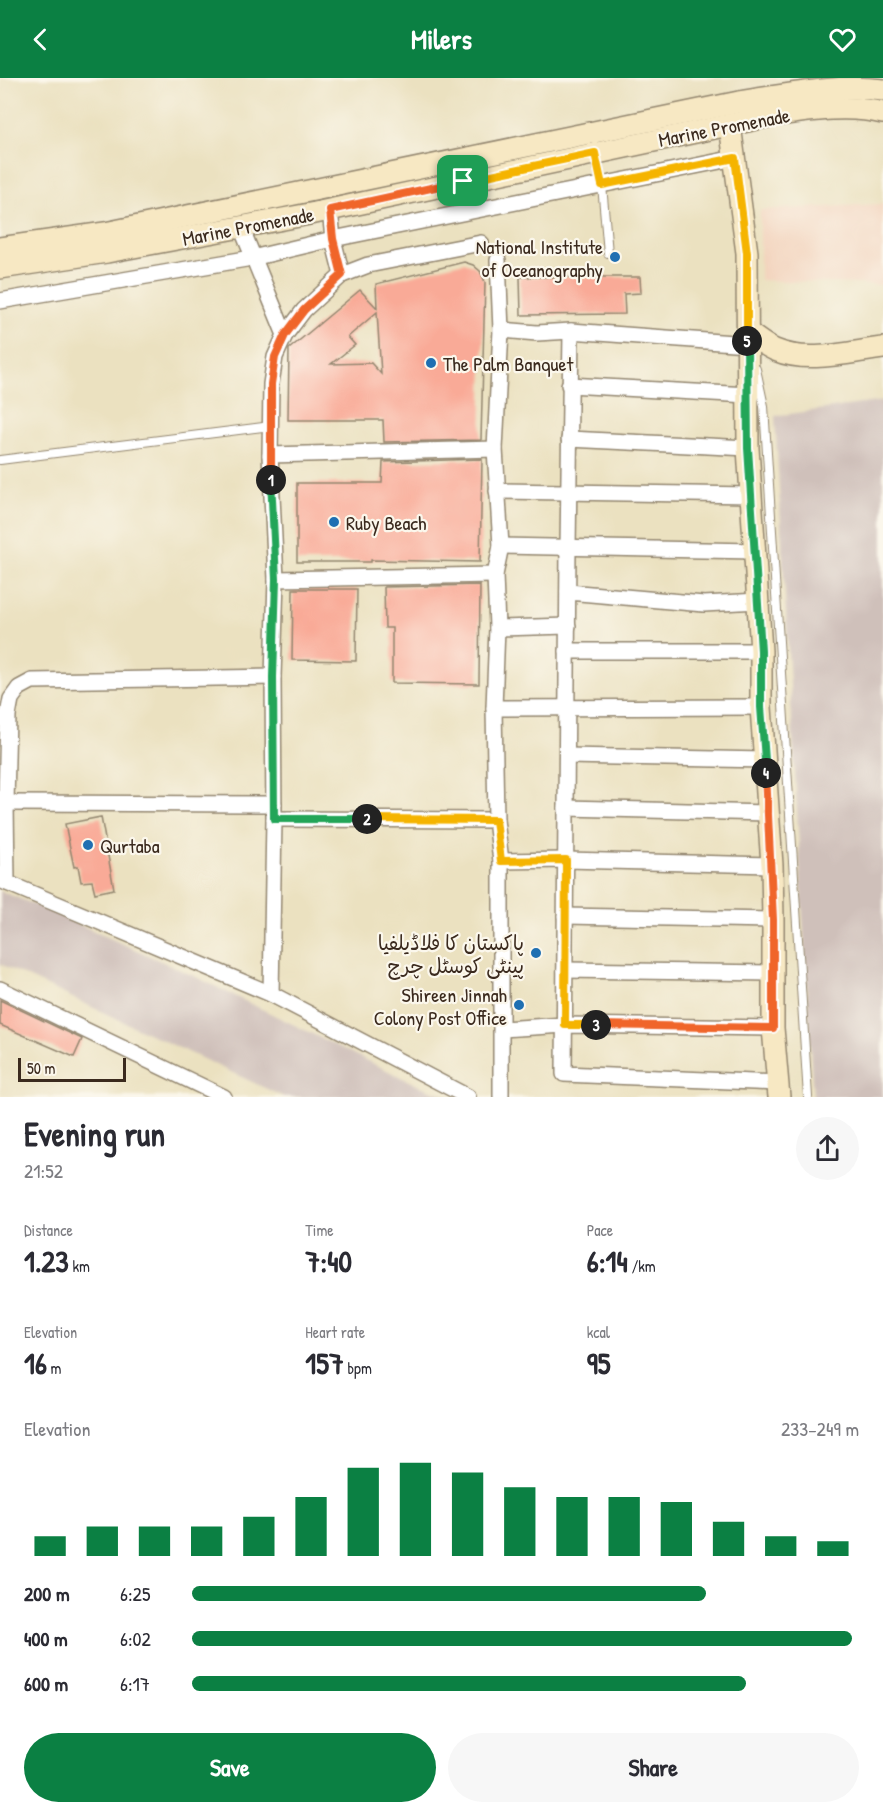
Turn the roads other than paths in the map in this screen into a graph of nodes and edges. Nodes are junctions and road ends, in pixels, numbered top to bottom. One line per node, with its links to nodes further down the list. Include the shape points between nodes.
1 (883, 90): 4 (main road, Marine Promenade, via 827,88)
2 (883, 112): 3 (main road, Marine Promenade, via 835,109)
3 (730, 125): 5 (main road, Marine Promenade); 6 (main road)
4 (591, 132): 5 (lane); 12 (main road, Marine Promenade, via 105,233)
5 (595, 153): 7 (lane); 8 (main road, Marine Promenade)
6 (735, 158): 7 (street); 22 (main road, via 747,253)
7 (602, 185): 10 (street); 13 (lane)
8 (330, 210): 9 (main road, Marine Promenade); 10 (street)
9 (241, 227): 14 (street); 16 (main road, Marine Promenade)
10 (333, 239): 14 (street); 17 (street)
11 (481, 243): 17 (street, via 368,265)
12 (0, 248)
13 (608, 253)
14 (252, 258): 18 (street); 21 (street)
15 (498, 260): 19 (street)
16 (0, 268)
17 (342, 275): 21 (street, via 304,310)
18 (0, 301)
19 (501, 330): 20 (street); 29 (street)
20 (571, 331): 22 (street); 24 (street)
21 (285, 335): 26 (street, via 275,357)
22 (747, 338): 23 (main road, via 773,350 812,357); 25 (main road); 74 (lane, via 764,406)
23 (883, 348)
24 (569, 385): 25 (street); 27 (street)
25 (748, 395): 28 (main road)
26 (271, 426): 30 (street); 31 (lane)
27 (569, 439): 28 (street); 33 (street)
28 (748, 448): 34 (main road)
29 (495, 449): 30 (street); 32 (street)
30 (270, 455): 39 (street)
31 (0, 460)
32 (497, 491): 33 (street); 35 (street)
33 (568, 492): 34 (street); 36 (street)
34 (751, 495): 37 (main road)
35 (501, 546): 36 (street); 38 (street)
36 (568, 547): 37 (street); 40 (street)
37 (754, 551): 41 (main road)
38 (495, 575): 39 (street); 43 (street)
39 (276, 579): 46 (street)
40 (568, 592): 41 (street, via 704,604); 42 (street)
41 (758, 601): 45 (main road)
42 (568, 626): 43 (street); 44 (street)
43 (497, 628): 49 (street)
44 (567, 651): 45 (street); 47 (street)
45 (761, 651): 48 (main road)
46 (273, 677): 52 (street, via 32,681 19,688 11,699); 54 (street)
47 (567, 707): 48 (street); 49 (street); 50 (street)
48 (761, 707): 51 (main road)
49 (494, 708): 56 (street)
50 (567, 756): 51 (street); 53 (street)
51 (765, 760): 55 (main road)
52 (6, 803): 54 (street); 60 (street)
53 (566, 808): 55 (street); 57 (street)
54 (274, 811): 56 (street); 66 (street)
55 (768, 813): 59 (main road)
56 (496, 820): 58 (street)
57 (566, 860): 58 (street); 59 (street); 61 (street)
58 (501, 861): 69 (street)
59 (772, 865): 62 (main road)
60 (4, 881): 66 (street)
61 (566, 916): 62 (street); 63 (street)
62 (773, 920): 64 (main road)
63 (565, 969): 64 (street); 67 (street)
64 (773, 973): 68 (main road)
65 (0, 989): 71 (street)
66 (271, 994): 72 (street)
67 (565, 1025): 68 (street); 69 (street); 70 (street, via 564,1074)
68 (773, 1028): 70 (main road)
69 (502, 1029): 73 (street)
70 (779, 1090)
71 (224, 1097)
72 (468, 1097)
73 (501, 1097)
74 (808, 1097)

